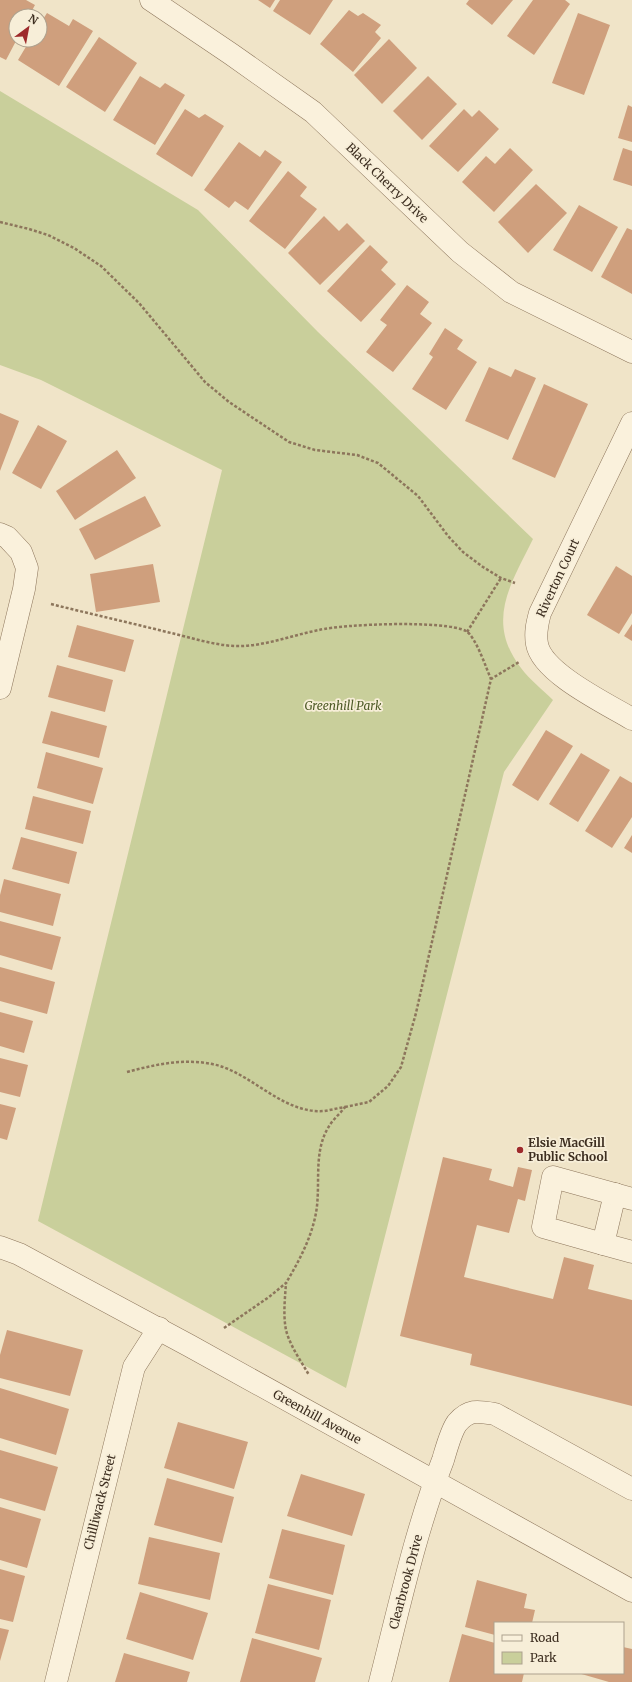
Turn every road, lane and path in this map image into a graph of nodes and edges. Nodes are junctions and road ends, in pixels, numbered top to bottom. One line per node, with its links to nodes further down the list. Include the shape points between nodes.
1 (151, 0): 3 (street, Black Cherry Drive, via 313,112 460,252 511,292)
2 (0, 222): 6 (path, via 48,235 102,266 139,303 205,382 229,402 289,442 315,450 357,455 378,463 418,496 463,552)
3 (632, 352)
4 (632, 423): 13 (street, Riverton Court, via 540,613 536,629 537,645 544,660 560,676)
5 (0, 534): 12 (street, via 7,537 22,552 27,568)
6 (501, 578): 7 (path); 9 (path)
7 (515, 582)
8 (50, 604): 9 (path, via 181,635 242,646 342,626 432,625 449,626)
9 (467, 632): 11 (path)
10 (519, 662): 11 (path)
11 (491, 679): 15 (path, via 416,1013 401,1067 388,1086 369,1102)
12 (0, 688)
13 (632, 719)
14 (127, 1072): 15 (path, via 156,1064 196,1061 220,1066 285,1102 305,1109 324,1111)
15 (345, 1107): 20 (path, via 328,1128 321,1146 314,1219 309,1238)
16 (623, 1197): 17 (street); 17 (street, via 553,1177 543,1227)
17 (603, 1244): 19 (street)
18 (0, 1247): 21 (street, Greenhill Avenue, via 19,1254)
19 (632, 1252)
20 (286, 1283): 22 (path); 23 (path, via 286,1330)
21 (159, 1328): 24 (street, Greenhill Avenue); 27 (street, Chilliwack Street, via 134,1367)
22 (224, 1328)
23 (309, 1374)
24 (434, 1482): 25 (street, Clearbrook Drive, via 456,1424 470,1412 481,1411 495,1414); 26 (street, Greenhill Avenue); 28 (street, Clearbrook Drive)
25 (632, 1489)
26 (632, 1591)
27 (56, 1682)
28 (380, 1682)

